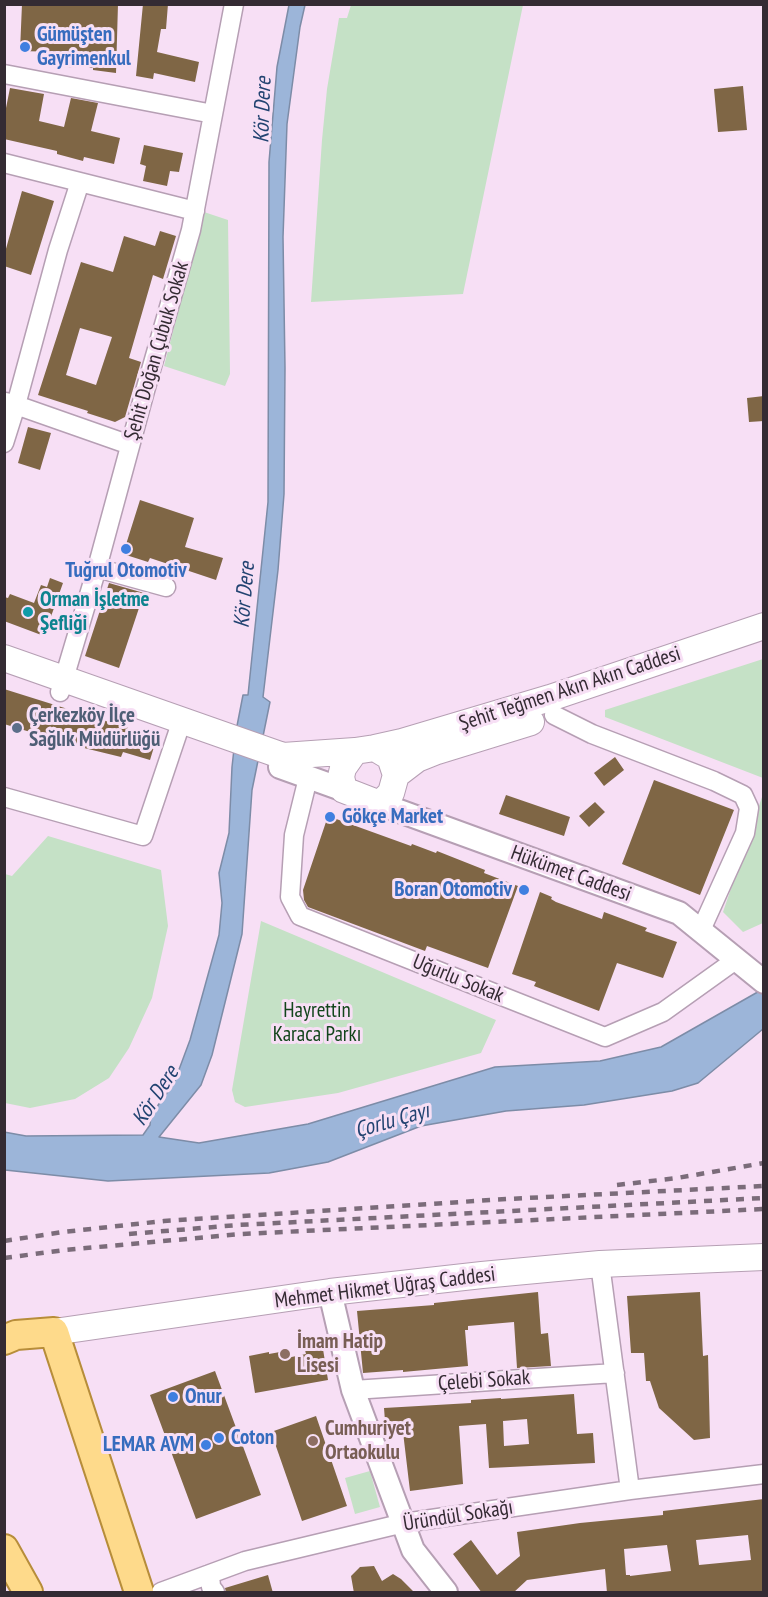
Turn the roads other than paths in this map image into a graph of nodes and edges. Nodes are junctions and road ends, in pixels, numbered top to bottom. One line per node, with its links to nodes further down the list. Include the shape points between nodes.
1 (234, 4): 3 (street, Şehit Doğan Çubuk Sokak)
2 (4, 74): 3 (street)
3 (213, 114): 6 (street, Şehit Doğan Çubuk Sokak)
4 (4, 163): 5 (street)
5 (80, 182): 6 (street); 7 (street)
6 (195, 211): 9 (street, Şehit Doğan Çubuk Sokak)
7 (10, 403): 8 (street); 9 (street)
8 (4, 442)
9 (130, 445): 10 (street, Şehit Doğan Çubuk Sokak)
10 (97, 568): 11 (street); 16 (street, Şehit Doğan Çubuk Sokak)
11 (166, 587)
12 (764, 626): 20 (main road, Şehit Teğmen Akın Akın Caddesi, via 550,698)
13 (764, 645): 17 (main road, Şehit Teğmen Akın Akın Caddesi)
14 (4, 658): 16 (main road)
15 (4, 673): 16 (main road)
16 (62, 686): 18 (main road); 19 (main road)
17 (554, 715): 23 (main road, Şehit Teğmen Akın Akın Caddesi, via 417,759); 26 (street, via 743,795 749,808 745,833)
18 (178, 732): 19 (main road); 25 (street, via 144,836)
19 (206, 735): 21 (main road)
20 (365, 750): 21 (main road, Şehit Teğmen Akın Akın Caddesi); 23 (main road, via 390,757); 24 (main road, via 343,768)
21 (282, 762): 22 (street)
22 (308, 778): 24 (street); 27 (street, Uğurlu Sokak, via 294,835 290,897 300,916 605,1037)
23 (390, 787): 24 (main road); 26 (street, Hükümet Caddesi, via 413,815 679,913)
24 (344, 790)
25 (4, 798)
26 (701, 930): 27 (street, Hükümet Caddesi)
27 (750, 970)
28 (764, 1257): 29 (main road, Mehmet Hikmet Uğraş Caddesi)
29 (600, 1264): 30 (main road, Mehmet Hikmet Uğraş Caddesi); 33 (street)
30 (330, 1292): 31 (main road, Mehmet Hikmet Uğraş Caddesi); 34 (street)
31 (54, 1332): 32 (main road, Mehmet Hikmet Uğraş Caddesi); 41 (main road)
32 (6, 1339)
33 (615, 1373): 34 (street, Çelebi Sokak); 36 (street)
34 (353, 1390): 37 (street)
35 (764, 1474): 36 (street, Üründül Sokağı)
36 (630, 1490): 37 (street, Üründül Sokağı)
37 (404, 1524): 39 (street, Üründül Sokağı, via 245,1560); 44 (street, via 413,1550)
38 (4, 1549): 40 (main road)
39 (210, 1574): 42 (street, Üründül Sokağı); 43 (street)
40 (28, 1593)
41 (140, 1593)
42 (161, 1593)
43 (214, 1593)
44 (446, 1593)

